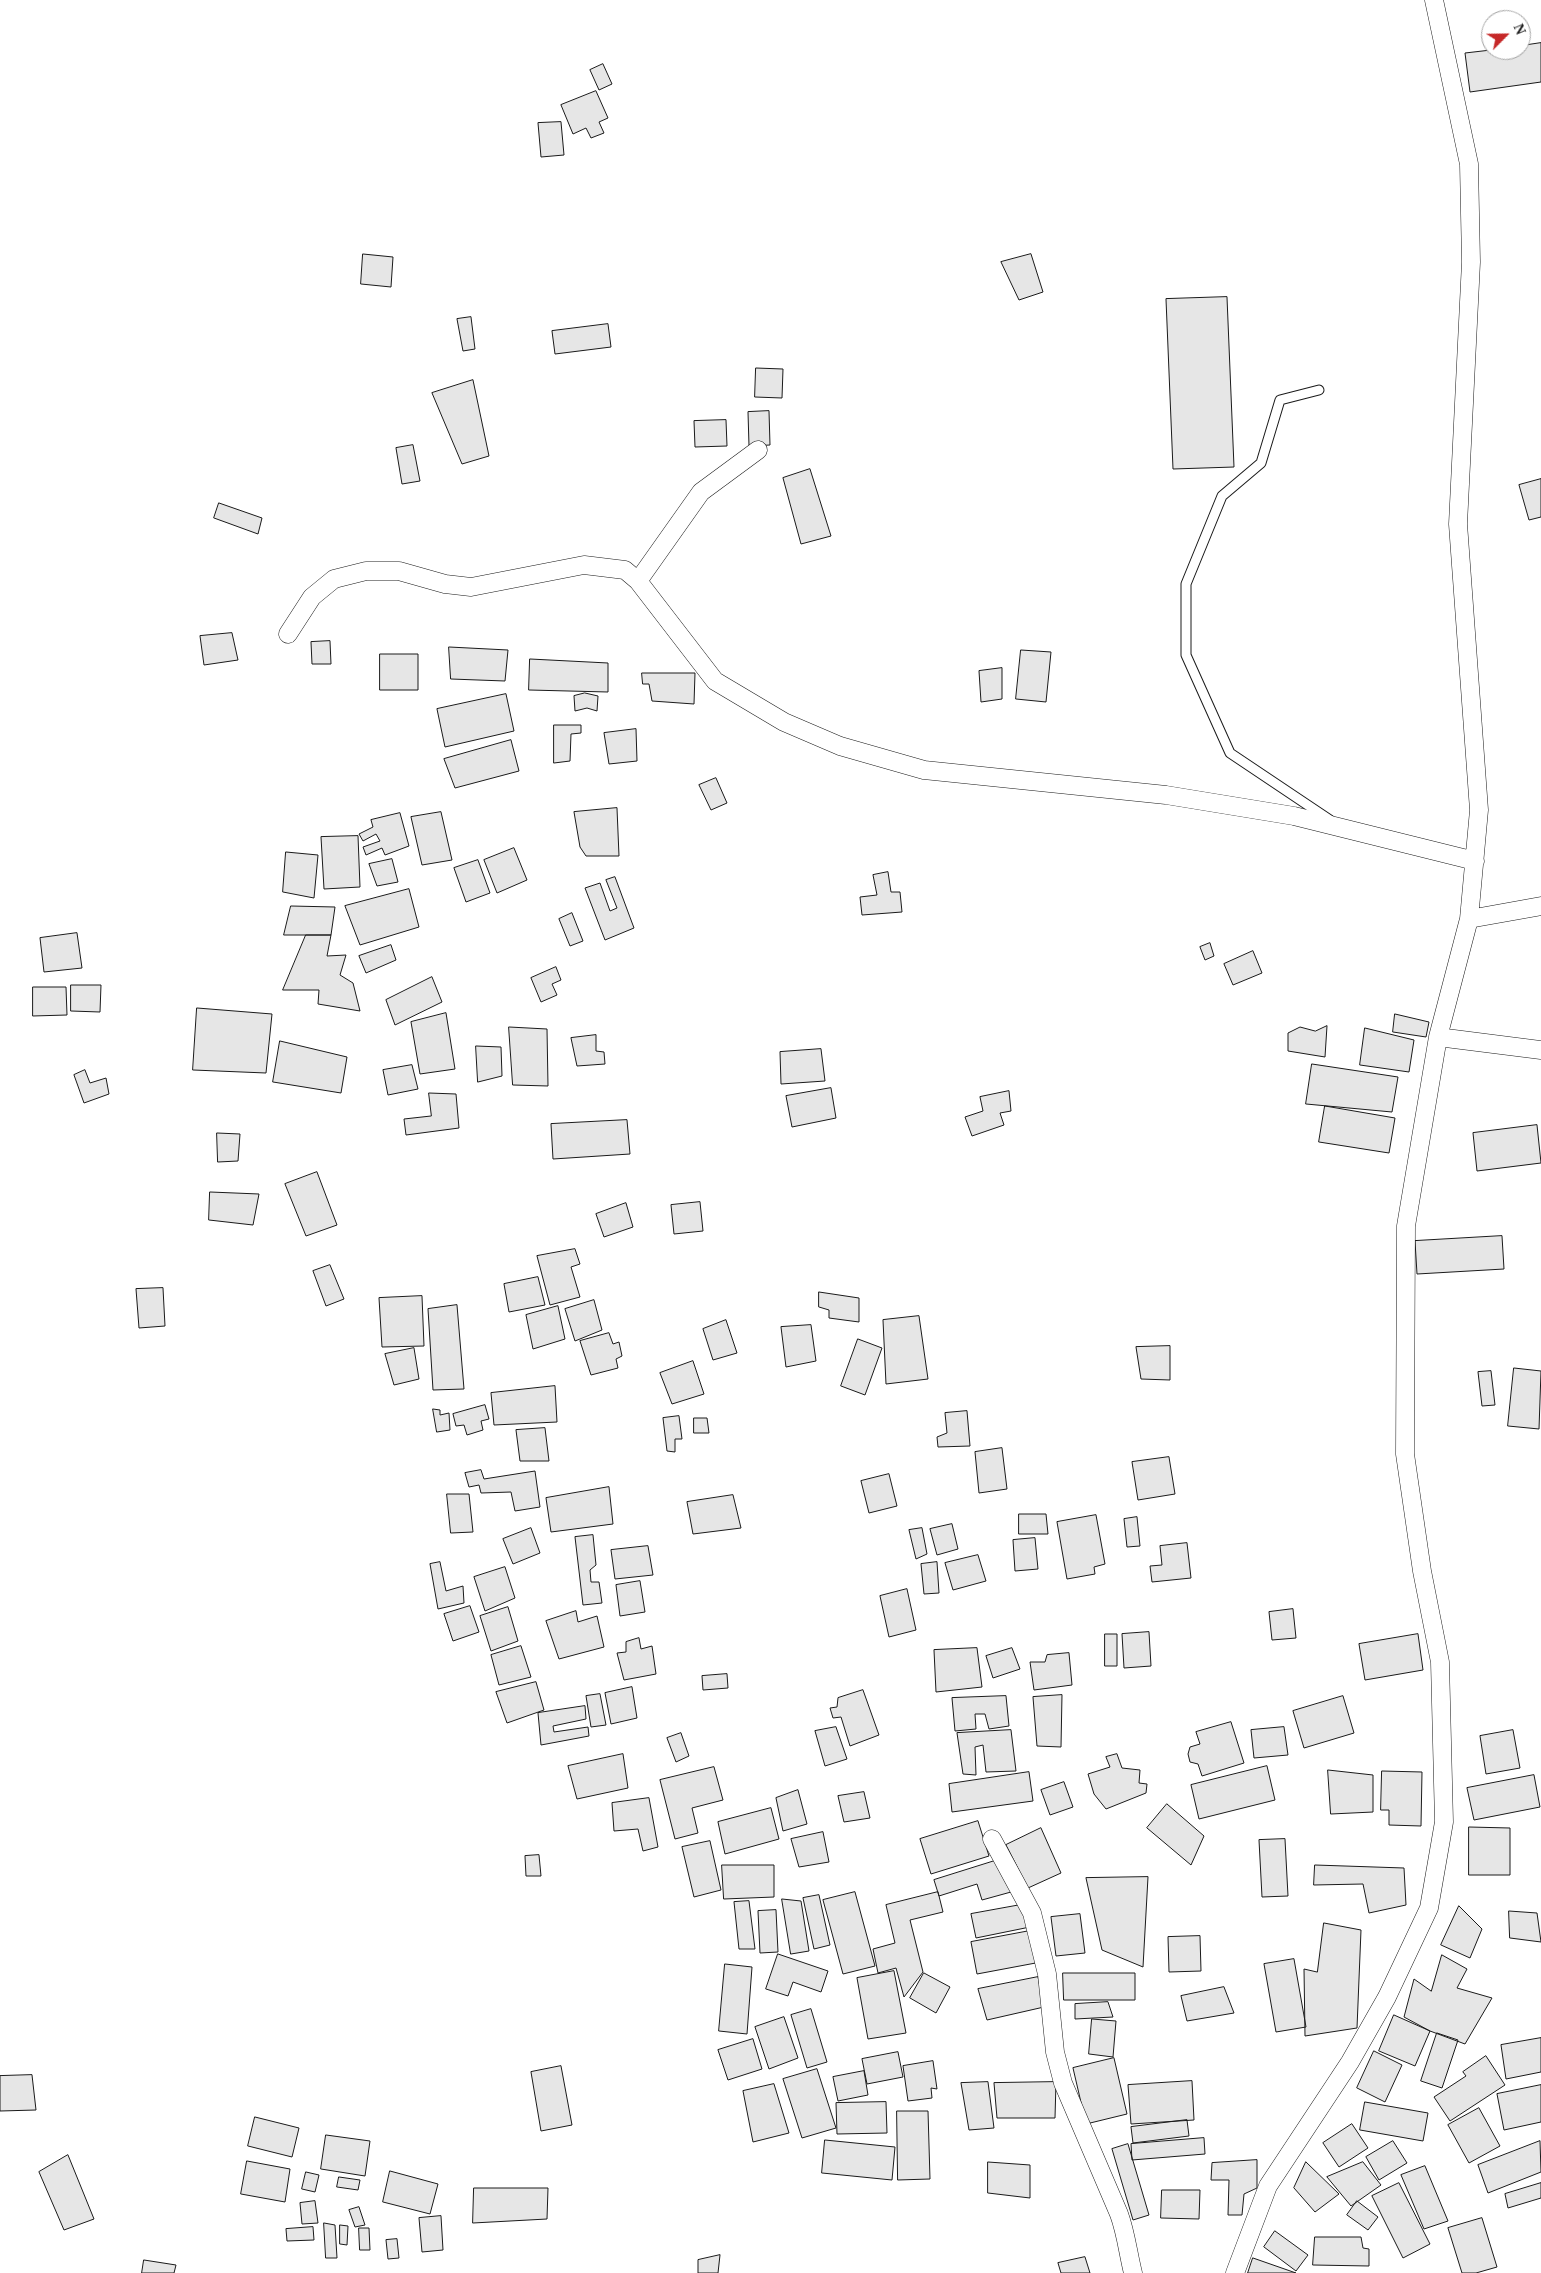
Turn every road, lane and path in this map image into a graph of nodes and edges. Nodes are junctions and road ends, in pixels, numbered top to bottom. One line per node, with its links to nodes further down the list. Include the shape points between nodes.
1 (1434, 0): 7 (street, via 1469,164 1471,262 1458,524 1480,810)
2 (1319, 390): 6 (lane, via 1280,400 1261,463 1222,496 1186,584 1186,655 1230,753)
3 (758, 450): 4 (street, via 701,492)
4 (638, 581): 5 (street, via 625,570 584,565 471,587 399,572 366,571 334,580 312,597); 6 (street, via 715,681 784,722 840,746 924,770 1166,795 1294,816)
5 (288, 634)
6 (1343, 828): 7 (street)
7 (1475, 861): 9 (street)
8 (1541, 906): 9 (street)
9 (1469, 919): 10 (street)
10 (1438, 1037): 11 (street); 14 (street, via 1406,1226 1405,1454 1422,1571 1440,1662 1444,1822 1429,1908 1387,1997 1355,2054 1268,2186)
11 (1541, 1050)
12 (992, 1839): 13 (street, via 1032,1913 1047,1974 1055,2052 1063,2083 1119,2214)
13 (1134, 2273)
14 (1235, 2273)

